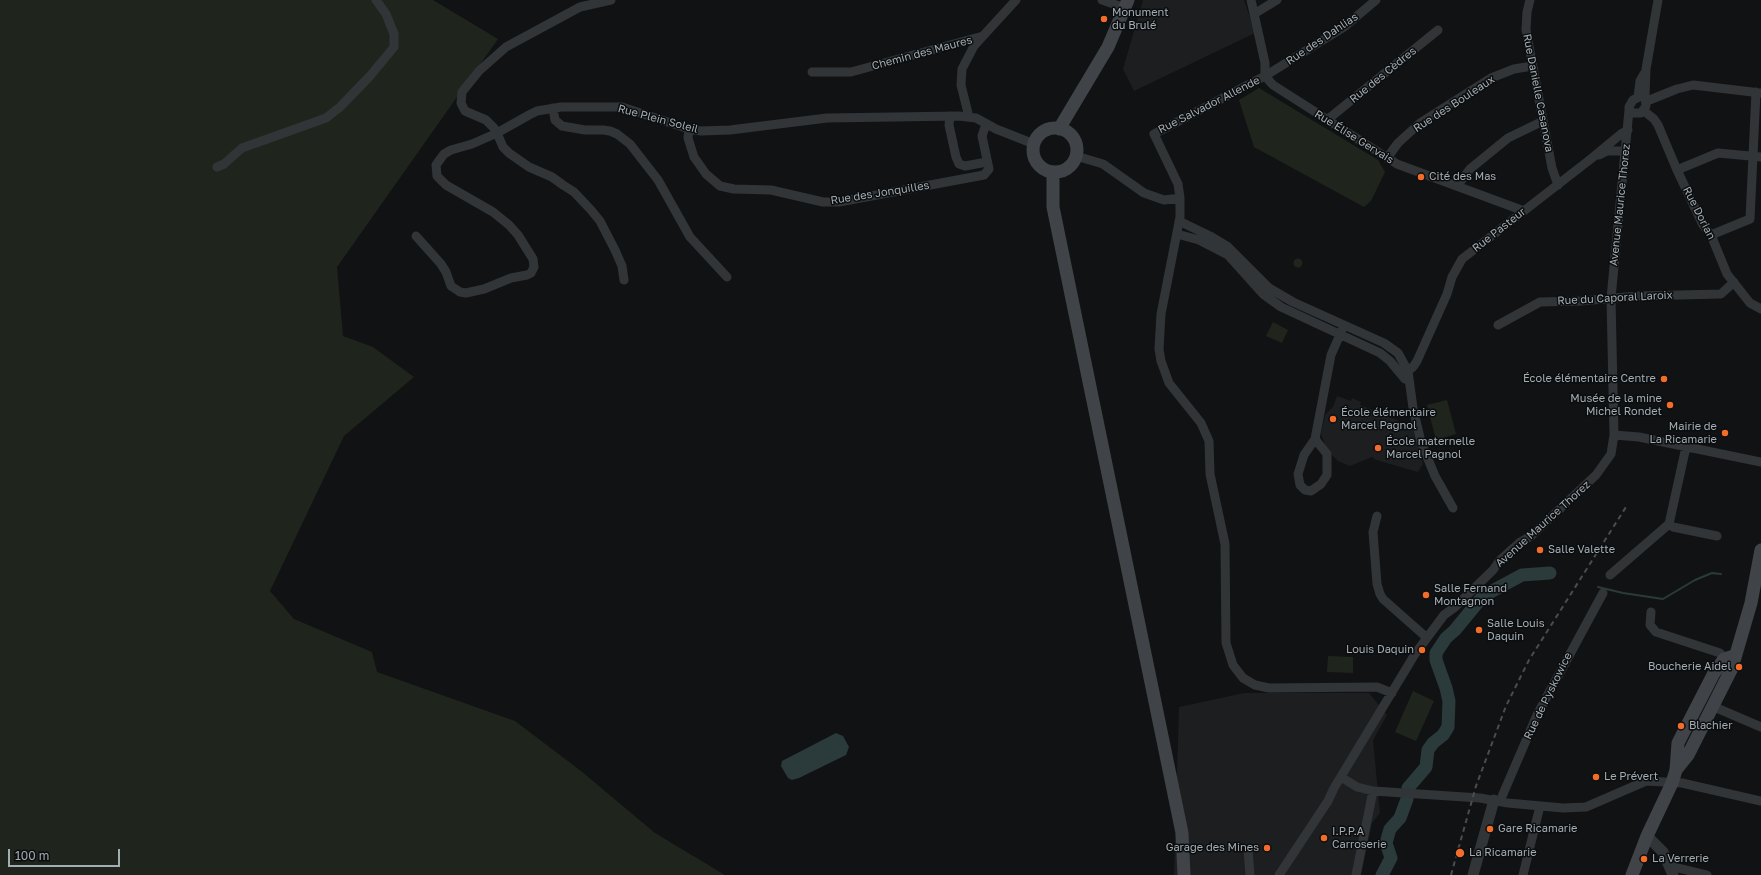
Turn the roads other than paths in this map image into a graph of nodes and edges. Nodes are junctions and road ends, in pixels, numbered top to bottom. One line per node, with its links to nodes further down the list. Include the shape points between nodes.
1 (376, 0): 37 (street, via 386,14 394,34 394,47 370,76 326,118 242,148)
2 (611, 0): 29 (street, via 580,7 518,40 479,71 462,92 461,103 465,111 486,120)
3 (1016, 0): 13 (street, Chemin des Maures)
4 (1102, 0): 10 (street)
5 (1251, 0): 11 (street)
6 (1278, 0): 11 (street)
7 (1376, 0): 16 (street, Rue des Dahlias, via 1344,26)
8 (1530, 0): 14 (street, Rue Danielle Casanova, via 1526,30)
9 (1658, 0): 18 (street, via 1646,69 1640,82)
10 (1126, 4): 27 (main road, via 1108,47)
11 (1254, 14): 16 (street, via 1265,63)
12 (1438, 30): 23 (street, Rue des Cèdres)
13 (983, 36): 15 (street, Chemin des Maures, via 851,72); 22 (street, via 974,46 962,69 961,85)
14 (1532, 66): 24 (street, Rue Danielle Casanova); 34 (street, Rue des Bouleaux, via 1491,78 1420,123 1398,143)
15 (812, 72)
16 (1265, 76): 23 (street, Rue Élise Gervais, via 1273,85); 42 (street, Rue Salvador Allende, via 1154,134 1175,177)
17 (1758, 93): 18 (street, via 1692,85); 33 (street)
18 (1643, 98): 20 (street); 20 (street, via 1629,107)
19 (553, 108): 26 (street, Rue Plein Soleil, via 622,107); 29 (street, Rue Plein Soleil, via 529,115); 48 (street, via 555,120 562,126 610,131 630,144 658,180 690,237)
20 (1637, 112): 28 (street, Avenue Maurice Thorez); 38 (street, Rue Dorian, via 1654,119)
21 (950, 116): 22 (street, Rue Plein Soleil); 26 (street, Rue Plein Soleil, via 827,118 730,130); 36 (street, via 949,125 959,164 965,166)
22 (969, 117): 25 (street, Rue Plein Soleil)
23 (1327, 120): 34 (street, Rue Élise Gervais)
24 (1543, 121): 40 (street, Rue Danielle Casanova, via 1552,168); 41 (street, via 1508,138 1470,169)
25 (986, 124): 30 (street, Rue Plein Soleil); 36 (street, via 982,136)
26 (689, 129): 36 (street, Rue des Jonquilles, via 688,138 694,157 706,174 720,186 734,190 771,190 823,202 839,202 984,175 988,169)
27 (1059, 129): 30 (main road, via 1050,129 1042,133); 32 (main road, via 1068,133 1074,141)
28 (1628, 130): 31 (street, Avenue Maurice Thorez); 35 (street, Rue Pasteur)
29 (497, 133): 47 (street, Rue Plein Soleil, via 444,154 436,165 437,176 446,186 493,212 509,225 533,260 534,267 531,273 484,289 460,292 451,286 441,264); 49 (street, via 503,147 512,156 558,181 574,192 592,210 615,250 622,266)
30 (1034, 144): 39 (main road, via 1033,154 1037,163)
31 (1625, 151): 35 (street, Rue Pasteur, via 1607,151); 51 (street, Avenue Maurice Thorez)
32 (1076, 156): 39 (main road, via 1067,168); 42 (street, via 1103,164 1144,193 1164,200)
33 (1757, 156): 38 (street, via 1718,153); 46 (street, via 1750,219)
34 (1387, 158): 41 (street, Rue Élise Gervais)
35 (1592, 158): 40 (street, Rue Pasteur)
36 (987, 162)
37 (217, 167)
38 (1677, 170): 46 (street, Rue Dorian, via 1703,225)
39 (1053, 172): 85 (main road, via 1053,207 1180,825)
40 (1558, 184): 43 (street, Rue Pasteur)
41 (1457, 186): 43 (street, Rue Élise Gervais)
42 (1180, 198): 44 (street)
43 (1524, 211): 56 (street, Rue Pasteur, via 1462,258 1417,361)
44 (1179, 221): 45 (street); 53 (street, via 1227,246 1270,288 1293,302)
45 (1177, 234): 55 (street, via 1199,240 1224,252 1263,294 1281,308); 72 (street, via 1161,314 1159,349 1169,383 1201,423 1209,441 1210,474 1225,544 1226,643 1233,665 1243,678 1255,685 1269,688 1377,687)
46 (1711, 235): 50 (street, Rue Dorian, via 1727,274)
47 (416, 236)
48 (727, 277)
49 (624, 280)
50 (1734, 282): 51 (street, Rue du Caporal Laroix, via 1721,294); 52 (street, Rue Dorian, via 1750,303)
51 (1611, 298): 54 (street, Rue du Caporal Laroix, via 1540,302); 57 (street, Avenue Maurice Thorez)
52 (1761, 309)
53 (1345, 325): 55 (street); 56 (street, via 1384,343 1398,353)
54 (1498, 325)
55 (1340, 335): 56 (street, via 1380,353); 58 (street, via 1331,355)
56 (1405, 373): 61 (street, via 1411,386 1421,442 1434,476)
57 (1614, 436): 59 (street, via 1628,436); 70 (street, Avenue Maurice Thorez, via 1611,454 1596,475 1531,536 1500,560 1455,607 1444,615)
58 (1315, 439): 58 (street, via 1304,455 1298,474 1300,485 1311,491 1321,484 1327,475 1326,454)
59 (1686, 447): 60 (street); 63 (street)
60 (1761, 462)
61 (1453, 508)
62 (1377, 516): 70 (street, via 1373,532 1380,594)
63 (1669, 524): 64 (street); 66 (street)
64 (1717, 536)
65 (1761, 550): 67 (main road)
66 (1610, 575)
67 (1757, 585): 71 (main road, via 1742,636)
68 (1603, 593): 79 (street, Rue de Pyskowice, via 1537,715)
69 (1651, 612): 71 (street, via 1652,628 1667,636)
70 (1426, 637): 72 (street, Avenue Maurice Thorez)
71 (1729, 657): 73 (main road, via 1732,668); 75 (main road, via 1715,671 1678,743)
72 (1392, 693): 76 (street, Avenue Maurice Thorez)
73 (1712, 706): 74 (street); 75 (main road, via 1688,755)
74 (1761, 727)
75 (1676, 770): 77 (main road)
76 (1341, 777): 78 (street); 87 (street, Avenue Maurice Thorez, via 1321,813)
77 (1672, 783): 80 (street); 81 (street, via 1646,781 1586,807); 82 (main road)
78 (1373, 791): 79 (street); 88 (street)
79 (1497, 800): 81 (street); 89 (street)
80 (1761, 801)
81 (1540, 806): 90 (street)
82 (1647, 836): 84 (street, via 1663,852); 91 (main road)
83 (1248, 850): 86 (street)
84 (1671, 871): 92 (street)
85 (1184, 875)
86 (1250, 875)
87 (1279, 875)
88 (1356, 875)
89 (1473, 875)
90 (1523, 875)
91 (1632, 875)
92 (1707, 875)

